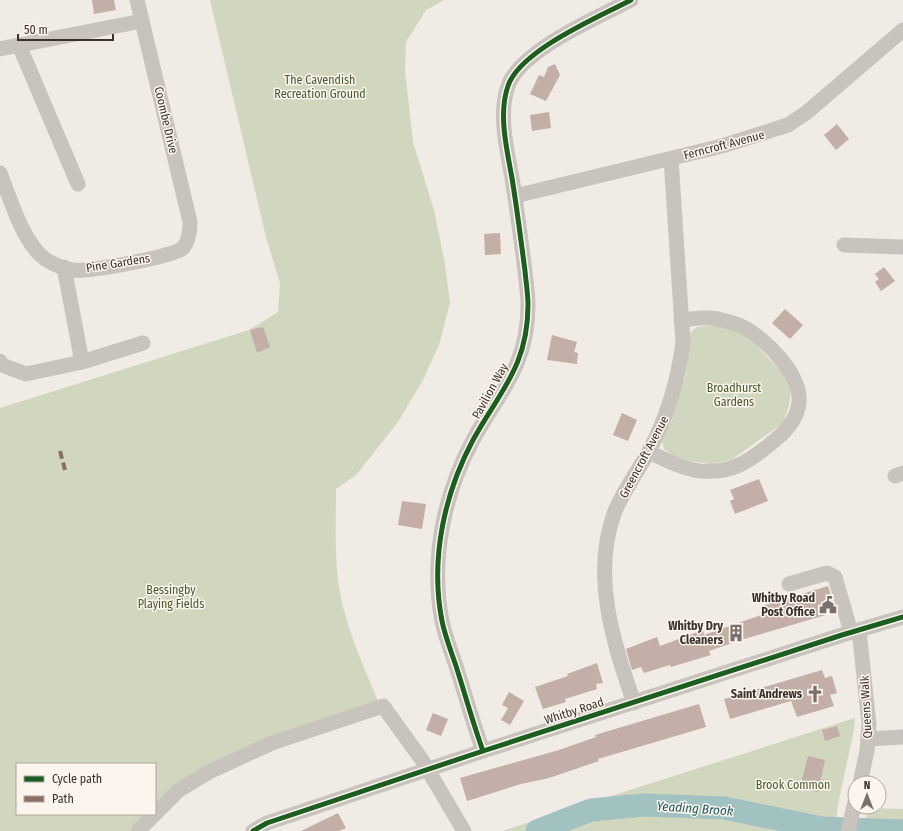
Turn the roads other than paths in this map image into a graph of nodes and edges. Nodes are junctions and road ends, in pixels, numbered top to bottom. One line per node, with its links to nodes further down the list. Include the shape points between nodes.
1 (138, 0): 3 (street, Coombe Drive)
2 (632, 0): 10 (street, Pavilion Way, via 545,46 523,63 508,85 504,114)
3 (142, 21): 5 (street); 11 (street, Coombe Drive, via 190,222)
4 (903, 30): 7 (street, Ferncroft Avenue, via 806,113 788,125)
5 (19, 45): 6 (street); 9 (street)
6 (0, 49)
7 (671, 159): 10 (street, Ferncroft Avenue); 15 (street, Greencroft Avenue)
8 (0, 174): 14 (street, Pine Gardens, via 34,248 44,258)
9 (78, 184)
10 (515, 196): 26 (street, Pavilion Way, via 528,304 526,339 513,376 461,464 449,497 440,538 437,578 442,622)
11 (188, 240): 14 (street, Pine Gardens, via 183,248 168,255 88,270)
12 (844, 245): 13 (street)
13 (903, 247)
14 (64, 267): 18 (street)
15 (681, 320): 19 (street, Greencroft Avenue, via 683,342 675,385 669,407); 19 (street, via 716,318 741,326 760,339 791,372 798,389 799,408 790,425 773,442 754,457 728,470 698,471)
16 (143, 343): 18 (street)
17 (0, 361): 18 (street, via 2,365 26,374)
18 (82, 362)
19 (649, 452): 23 (street, Greencroft Avenue, via 627,486 616,511 608,535 604,561 609,621)
20 (789, 584): 22 (street, Queens Walk, via 827,573 835,577)
21 (903, 617): 22 (street, Whitby Road)
22 (855, 631): 23 (street, Whitby Road); 25 (street, Queens Walk, via 869,724)
23 (634, 703): 26 (street, Whitby Road)
24 (903, 737): 25 (street)
25 (868, 739): 28 (street, Queens Walk)
26 (483, 751): 27 (street, Whitby Road)
27 (427, 769): 29 (street, via 383,706 272,743 209,772 179,790); 34 (street, Whitby Road, via 267,823); 35 (street)
28 (861, 775)
29 (156, 813)
30 (154, 815): 33 (street)
31 (852, 815): 32 (street)
32 (849, 825)
33 (138, 831)
34 (254, 831)
35 (464, 831)

